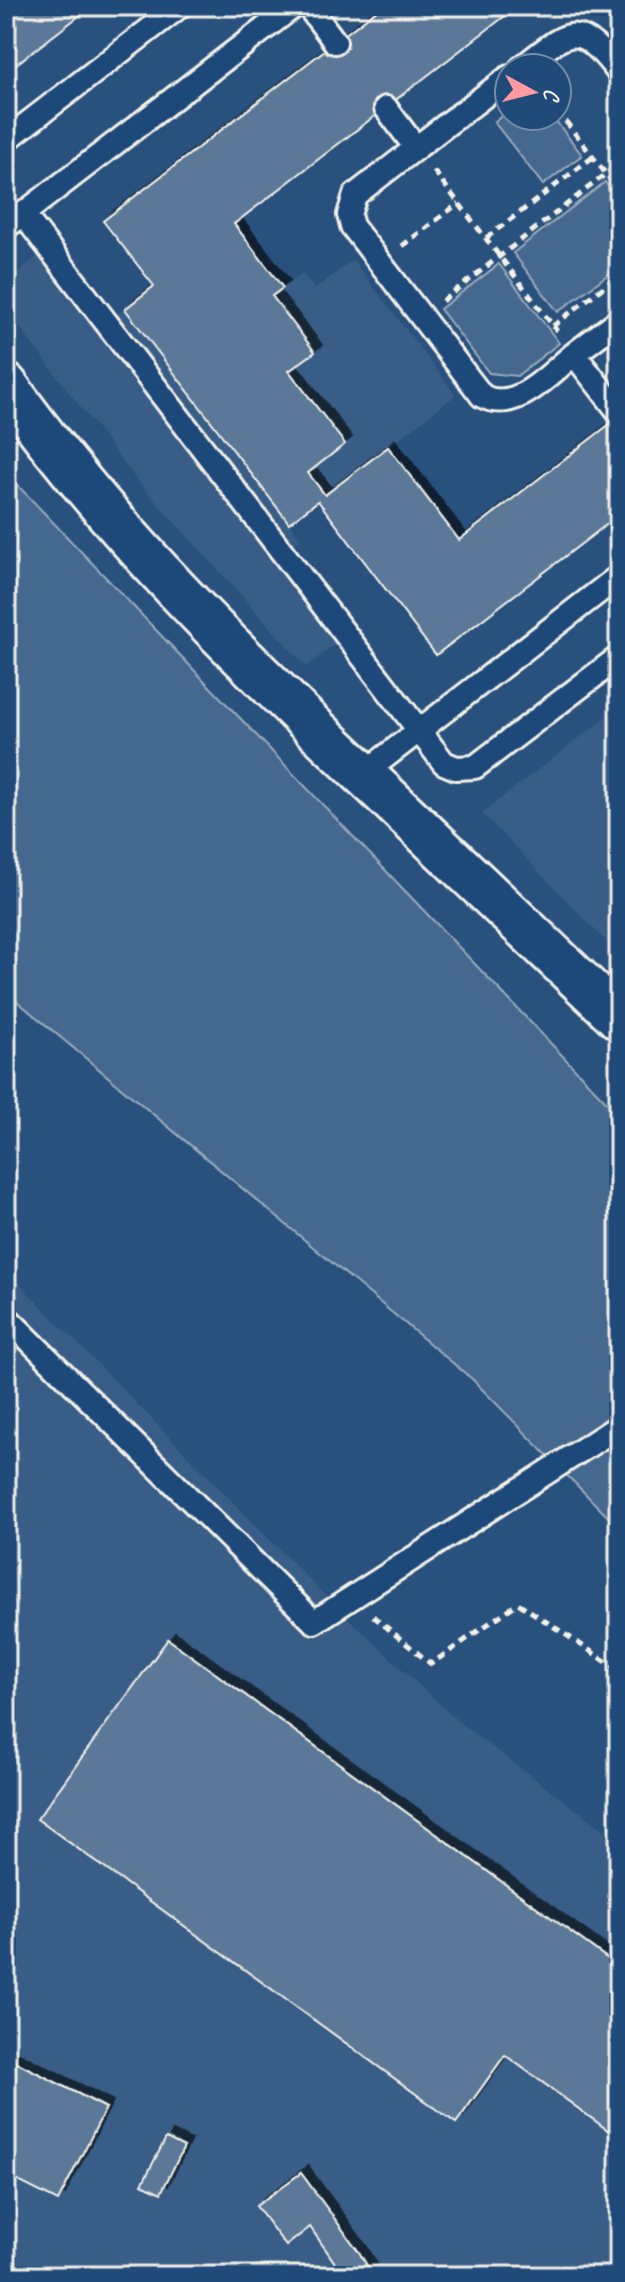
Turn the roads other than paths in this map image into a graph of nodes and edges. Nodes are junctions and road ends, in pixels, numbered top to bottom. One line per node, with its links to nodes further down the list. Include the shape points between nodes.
1 (180, 6): 9 (lane)
2 (294, 6): 11 (lane)
3 (308, 6): 4 (lane)
4 (335, 42)
5 (541, 52): 6 (lane, via 574,34 597,44)
6 (619, 73)
7 (493, 89): 10 (lane)
8 (386, 108): 10 (lane)
9 (6, 140)
10 (416, 148): 13 (lane, via 355,195 350,205 352,226 421,317 482,396 494,403 518,398)
11 (14, 221): 18 (lane)
12 (619, 320): 13 (lane)
13 (574, 354): 15 (lane)
14 (6, 385): 19 (street, via 137,550 260,680)
15 (619, 412)
16 (619, 576): 18 (lane)
17 (619, 657): 18 (lane, via 475,767 444,763)
18 (419, 731): 19 (lane)
19 (363, 774): 20 (street)
20 (619, 1018)
21 (6, 1317): 22 (lane, via 314,1622)
22 (619, 1426)

